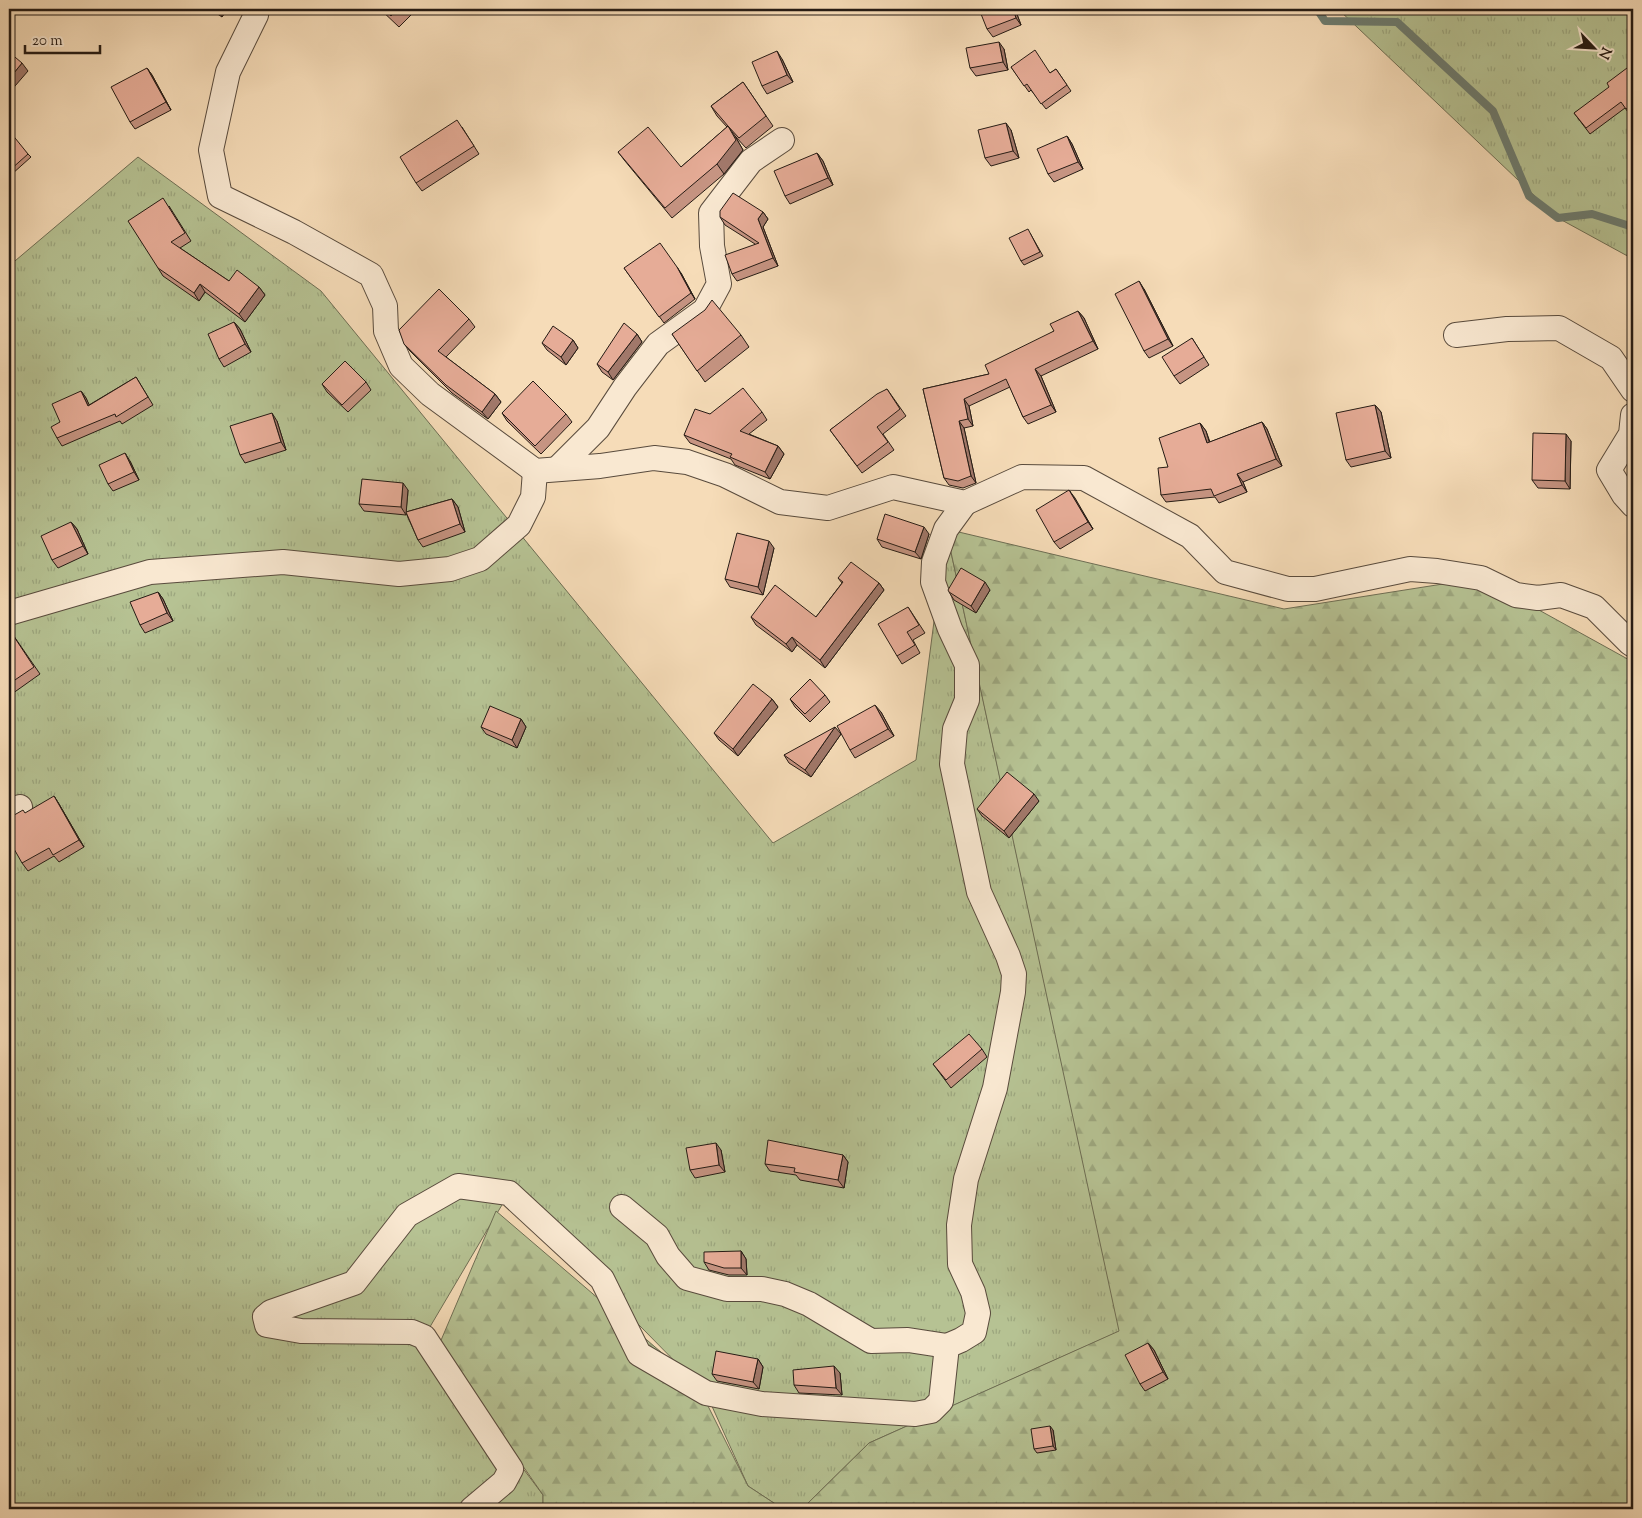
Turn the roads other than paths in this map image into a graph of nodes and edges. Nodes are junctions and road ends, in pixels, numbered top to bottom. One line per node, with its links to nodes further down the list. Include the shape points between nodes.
1 (257, 9): 6 (street, via 228,72 211,150 220,196 371,275 385,306 386,331 401,366 430,394)
2 (782, 140): 6 (street, via 751,162 711,213 712,246 719,284 705,310 658,344 598,428)
3 (1456, 335): 4 (street, via 1507,329 1559,328 1611,358)
4 (1633, 390)
5 (1633, 415): 8 (street, via 1631,434 1609,470)
6 (546, 470): 7 (street, via 654,458 687,462 725,475 780,502 828,508 893,487); 9 (street, via 519,525 480,559 450,569 399,574 283,562 150,572)
7 (965, 503): 10 (street, via 1022,477 1084,478 1190,536 1225,572 1288,589 1315,589 1410,569 1481,578 1516,595 1538,598 1561,595 1594,607); 12 (street, via 946,529 934,562 934,582 967,665 967,700 955,729 952,764 979,892 1014,974 995,1088 966,1179 959,1225 960,1264 973,1292 978,1313 974,1332)
8 (1633, 504)
9 (9, 613)
10 (1633, 644)
11 (622, 1207): 12 (street, via 657,1236 668,1256 687,1278 727,1288 762,1289 786,1294 871,1341 908,1340)
12 (947, 1346): 13 (street, via 941,1401 931,1411 915,1414 762,1404 706,1393 639,1354 602,1280 509,1193 458,1186 407,1215 354,1283 271,1312 265,1318 267,1325 301,1331 412,1332 424,1337 511,1469 504,1482)
13 (472, 1509)

